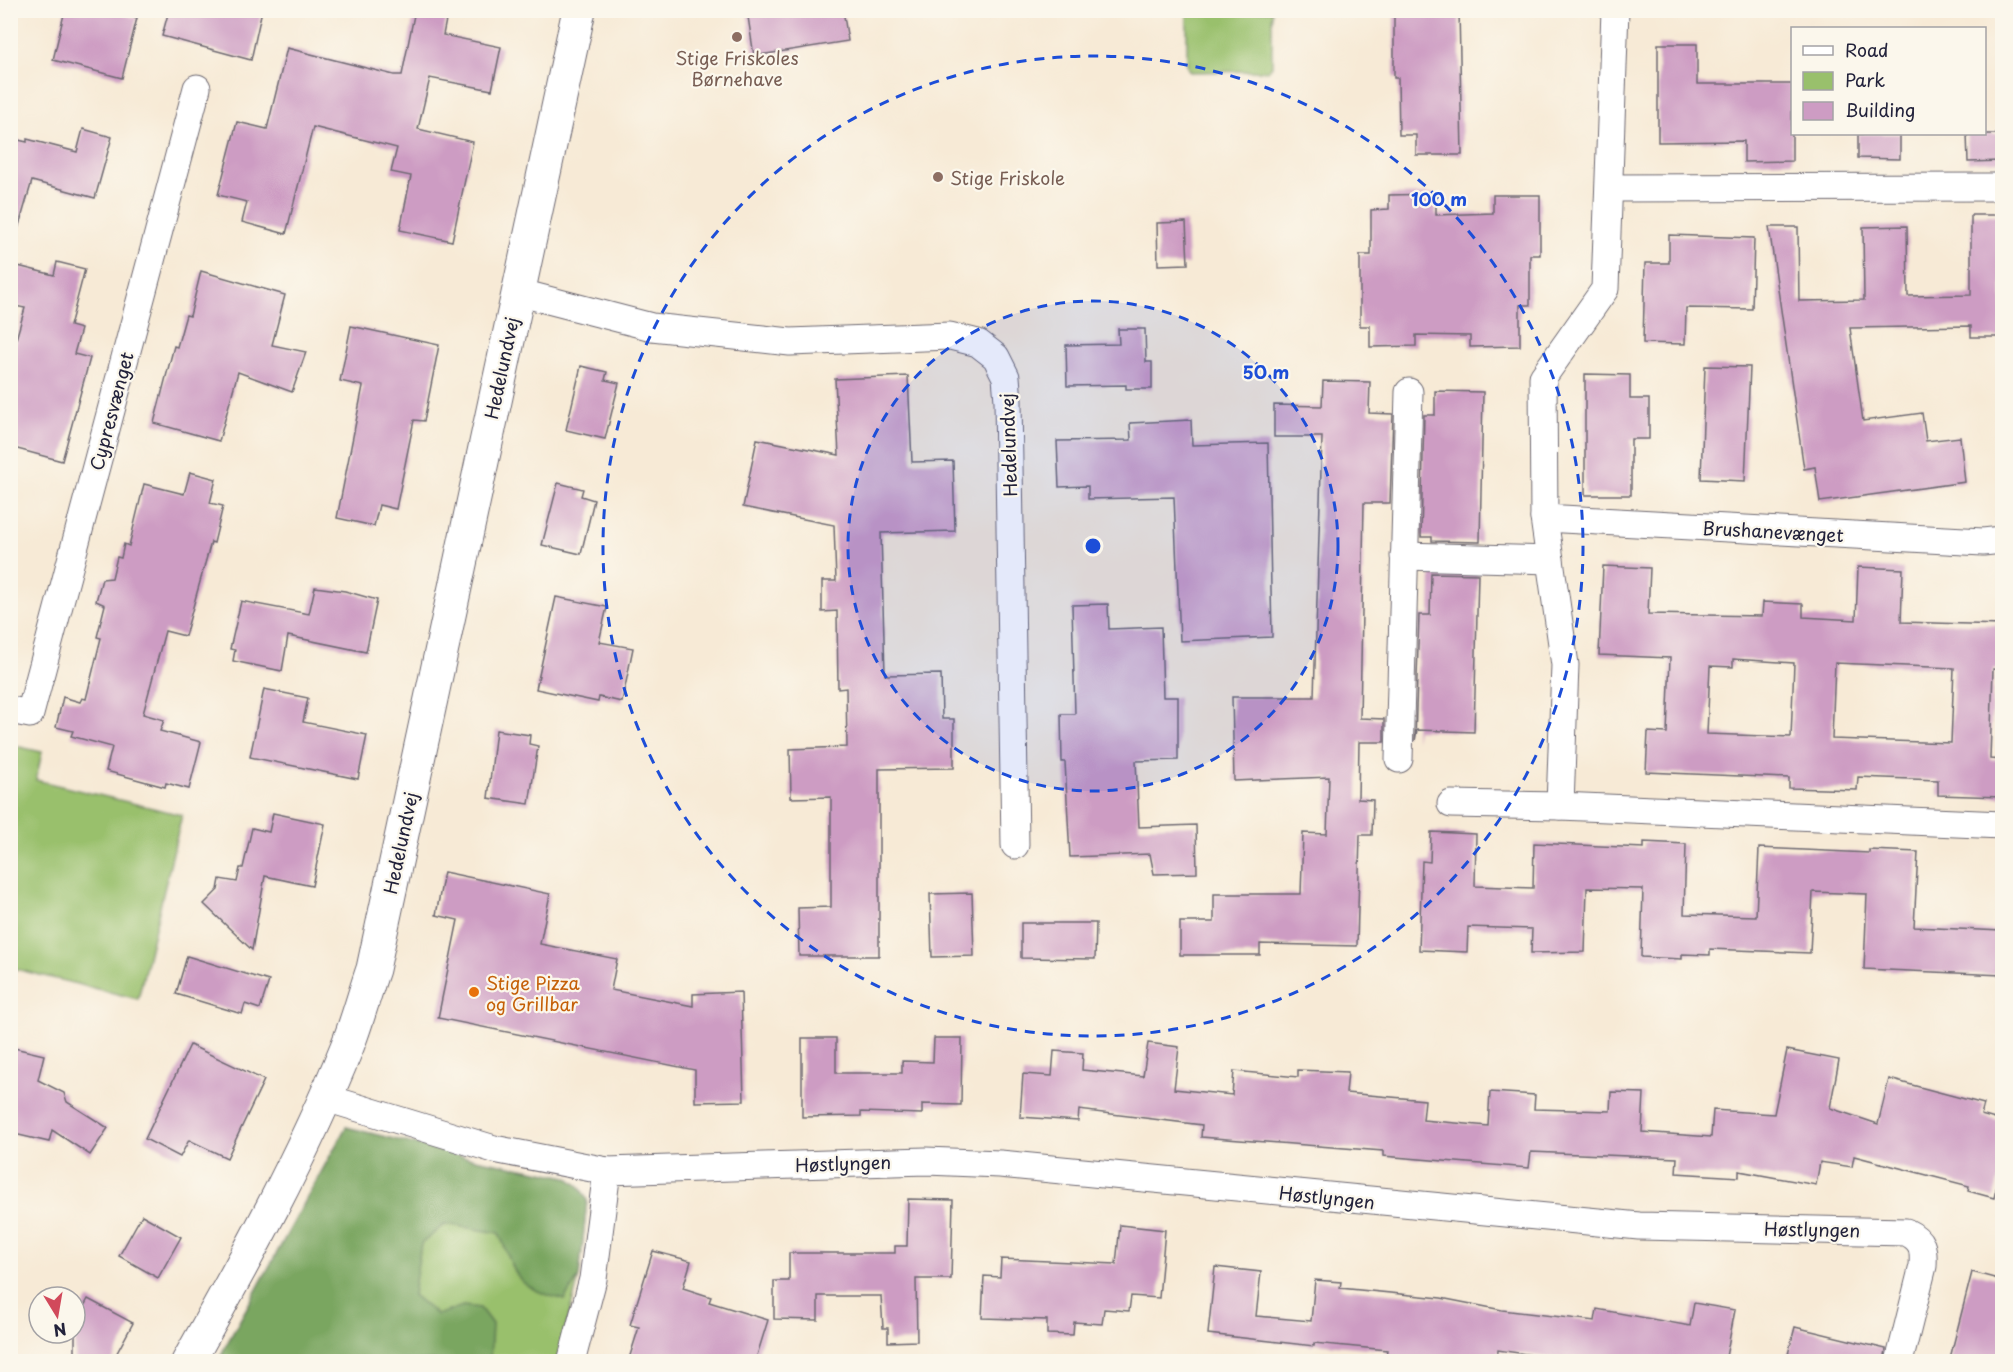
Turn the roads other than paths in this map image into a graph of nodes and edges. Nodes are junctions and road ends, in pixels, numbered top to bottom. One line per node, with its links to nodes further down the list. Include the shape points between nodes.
1 (579, 10): 6 (street, Hedelundvej)
2 (1615, 10): 5 (street)
3 (197, 88): 12 (street, Cypresvænget, via 30,714)
4 (2002, 187): 5 (street)
5 (1610, 188): 8 (street, via 1605,289 1543,377)
6 (517, 292): 17 (street, Hedelundvej, via 652,327 790,342 950,336 978,343 996,357 1006,377 1008,401); 18 (street, Hedelundvej, via 373,969)
7 (1409, 392): 10 (street)
8 (1544, 518): 9 (street, Brushanevænget); 11 (street)
9 (2002, 540)
10 (1404, 556): 11 (street); 13 (street)
11 (1550, 560): 15 (street, via 1565,665)
12 (10, 710)
13 (1399, 759)
14 (1451, 804): 15 (street)
15 (1560, 806): 16 (street)
16 (2002, 825)
17 (1015, 845)
18 (326, 1098): 19 (street, Høstlyngen, via 494,1149); 20 (street, Hedelundvej, via 268,1220)
19 (607, 1171): 21 (street, via 593,1280); 22 (street, Høstlyngen, via 926,1161 1000,1164 1638,1226 1906,1232 1918,1238 1924,1250)
20 (188, 1362)
21 (571, 1362)
22 (1899, 1362)

